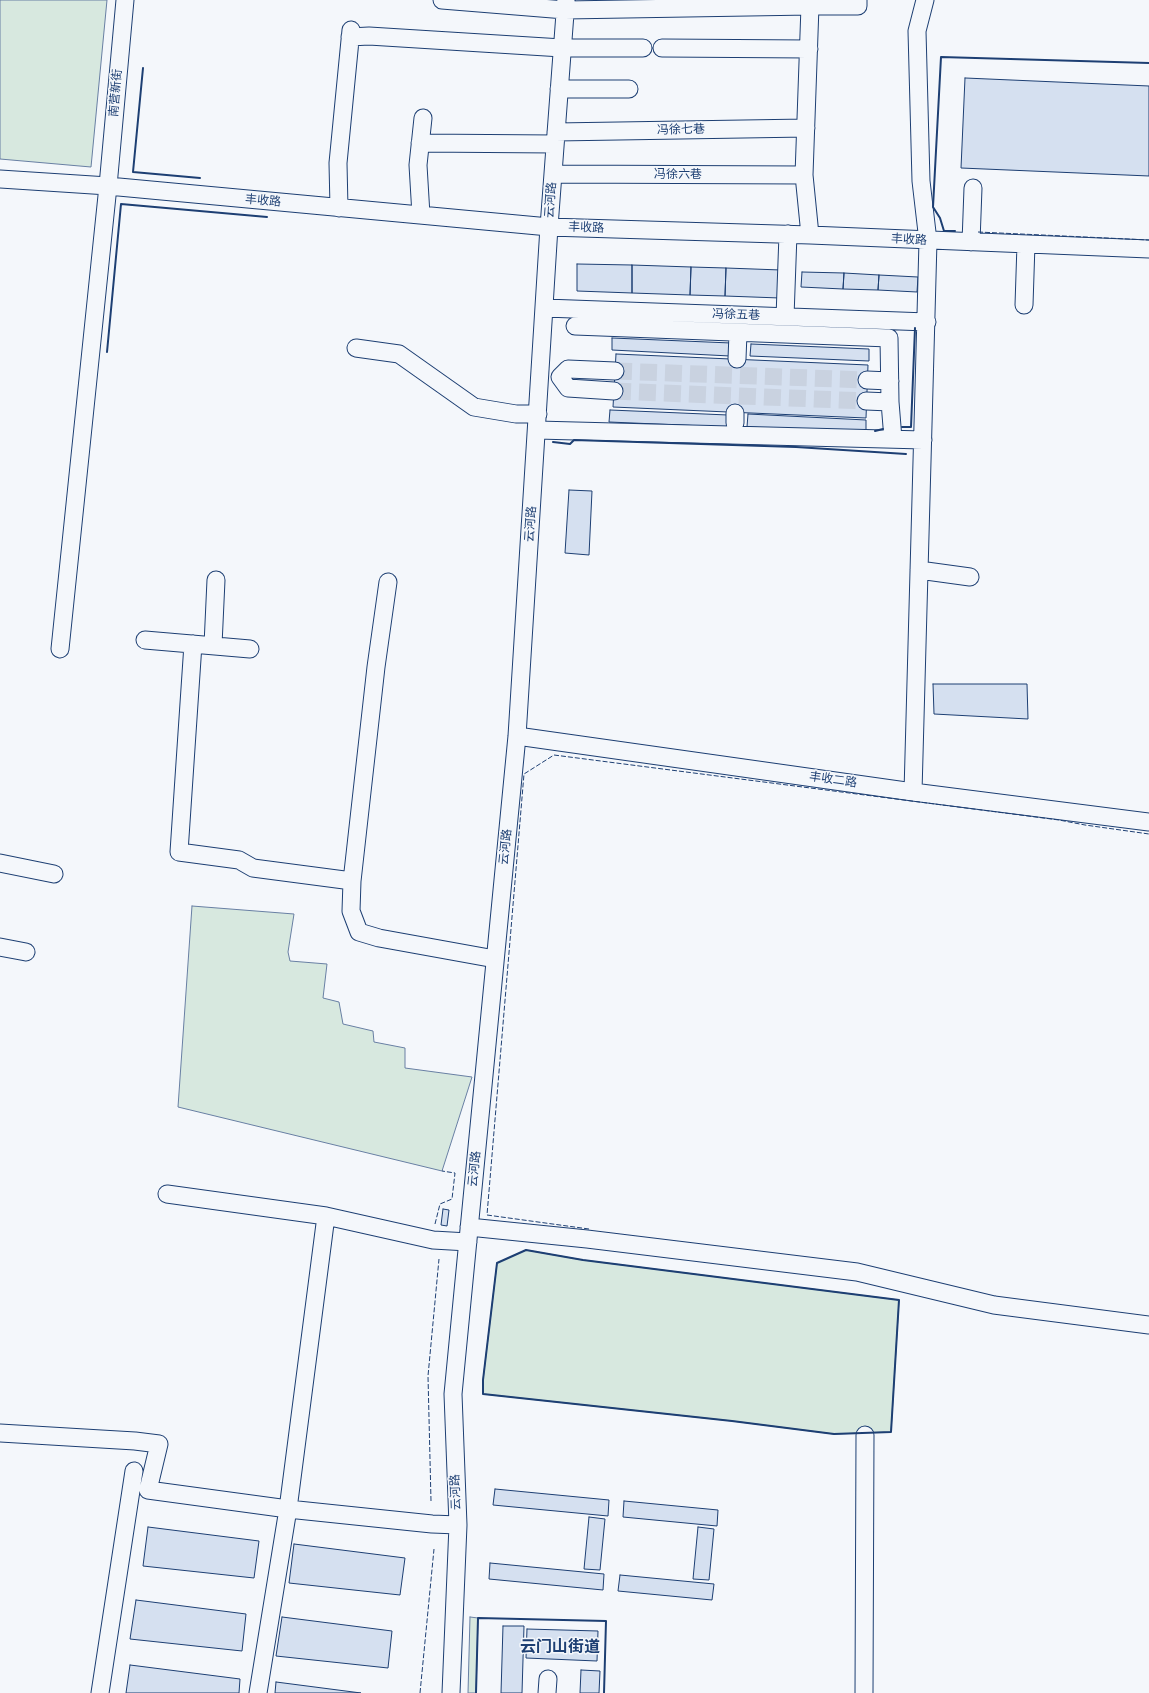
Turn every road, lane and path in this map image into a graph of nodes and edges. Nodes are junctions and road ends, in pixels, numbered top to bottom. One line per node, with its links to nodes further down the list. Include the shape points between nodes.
1 (125, 0): 20 (street, 南营新街)
2 (442, 0): 5 (street)
3 (858, 0): 6 (street, via 858,6)
4 (925, 0): 27 (street, via 917,31 921,181)
5 (566, 5): 6 (street); 7 (street, 云河路)
6 (810, 6): 10 (street)
7 (562, 48): 8 (street); 11 (street, 云河路); 22 (street, via 351,34 338,163)
8 (643, 48)
9 (662, 48): 10 (street)
10 (809, 49): 14 (street)
11 (560, 89): 12 (street); 15 (street, 云河路)
12 (629, 89)
13 (423, 118): 16 (street)
14 (806, 128): 15 (street, 冯徐七巷); 18 (street)
15 (556, 138): 16 (street, 冯徐七巷); 17 (street, 云河路)
16 (420, 143): 23 (street)
17 (553, 174): 18 (street, 冯徐六巷); 24 (street, 云河路)
18 (804, 175): 26 (street)
19 (0, 179): 20 (street, 丰收路)
20 (108, 186): 22 (street, 丰收路); 55 (street, 南营新街)
21 (973, 188): 28 (street)
22 (339, 208): 23 (street, 丰收路)
23 (420, 215): 24 (street, 丰收路)
24 (549, 227): 25 (street, 丰收路); 32 (street, 云河路)
25 (788, 234): 26 (street, 丰收路); 33 (street)
26 (810, 235): 27 (street, 丰收路)
27 (928, 241): 28 (street, 丰收路); 34 (street)
28 (971, 242): 29 (street, 丰收路)
29 (1026, 244): 30 (street, 丰收路); 31 (street)
30 (1149, 249)
31 (1024, 305)
32 (545, 308): 33 (street, 冯徐五巷); 45 (street, 云河路)
33 (785, 317): 34 (street, 冯徐五巷)
34 (927, 322): 47 (street)
35 (575, 326): 36 (street)
36 (738, 334): 38 (street); 41 (street, via 889,338)
37 (356, 348): 45 (street, via 399,354 474,407 516,414)
38 (737, 359)
39 (615, 371): 42 (street, via 568,369 560,377 568,388)
40 (867, 380): 41 (street)
41 (890, 381): 44 (street)
42 (614, 391)
43 (866, 401): 44 (street)
44 (890, 402): 46 (street)
45 (538, 422): 46 (street); 57 (street, 云河路)
46 (893, 439): 47 (street)
47 (923, 440): 48 (street)
48 (919, 570): 49 (street); 58 (street)
49 (970, 577)
50 (216, 580): 54 (street)
51 (388, 582): 62 (street)
52 (145, 640): 53 (street)
53 (193, 644): 54 (street); 62 (street, via 179,852 239,860 254,868)
54 (213, 645): 56 (street)
55 (60, 649)
56 (250, 649)
57 (517, 736): 58 (street, 丰收二路); 65 (street, 云河路)
58 (913, 792): 59 (street, 丰收二路)
59 (1149, 822)
60 (0, 863): 61 (street)
61 (54, 874)
62 (352, 881): 65 (street, via 351,911 359,932)
63 (0, 947): 64 (street)
64 (26, 952)
65 (495, 959): 68 (street, 云河路)
66 (167, 1194): 67 (street)
67 (326, 1216): 68 (street, via 433,1240); 73 (street)
68 (468, 1234): 69 (street, via 587,1239 857,1272 994,1305); 74 (street, 云河路, via 453,1394)
69 (1149, 1325)
70 (0, 1432): 73 (street, via 159,1444 148,1490)
71 (865, 1435): 78 (street)
72 (134, 1471): 75 (street)
73 (288, 1509): 74 (street); 76 (street)
74 (458, 1525): 77 (street, 云河路)
75 (100, 1693)
76 (258, 1693)
77 (451, 1693)
78 (864, 1693)

